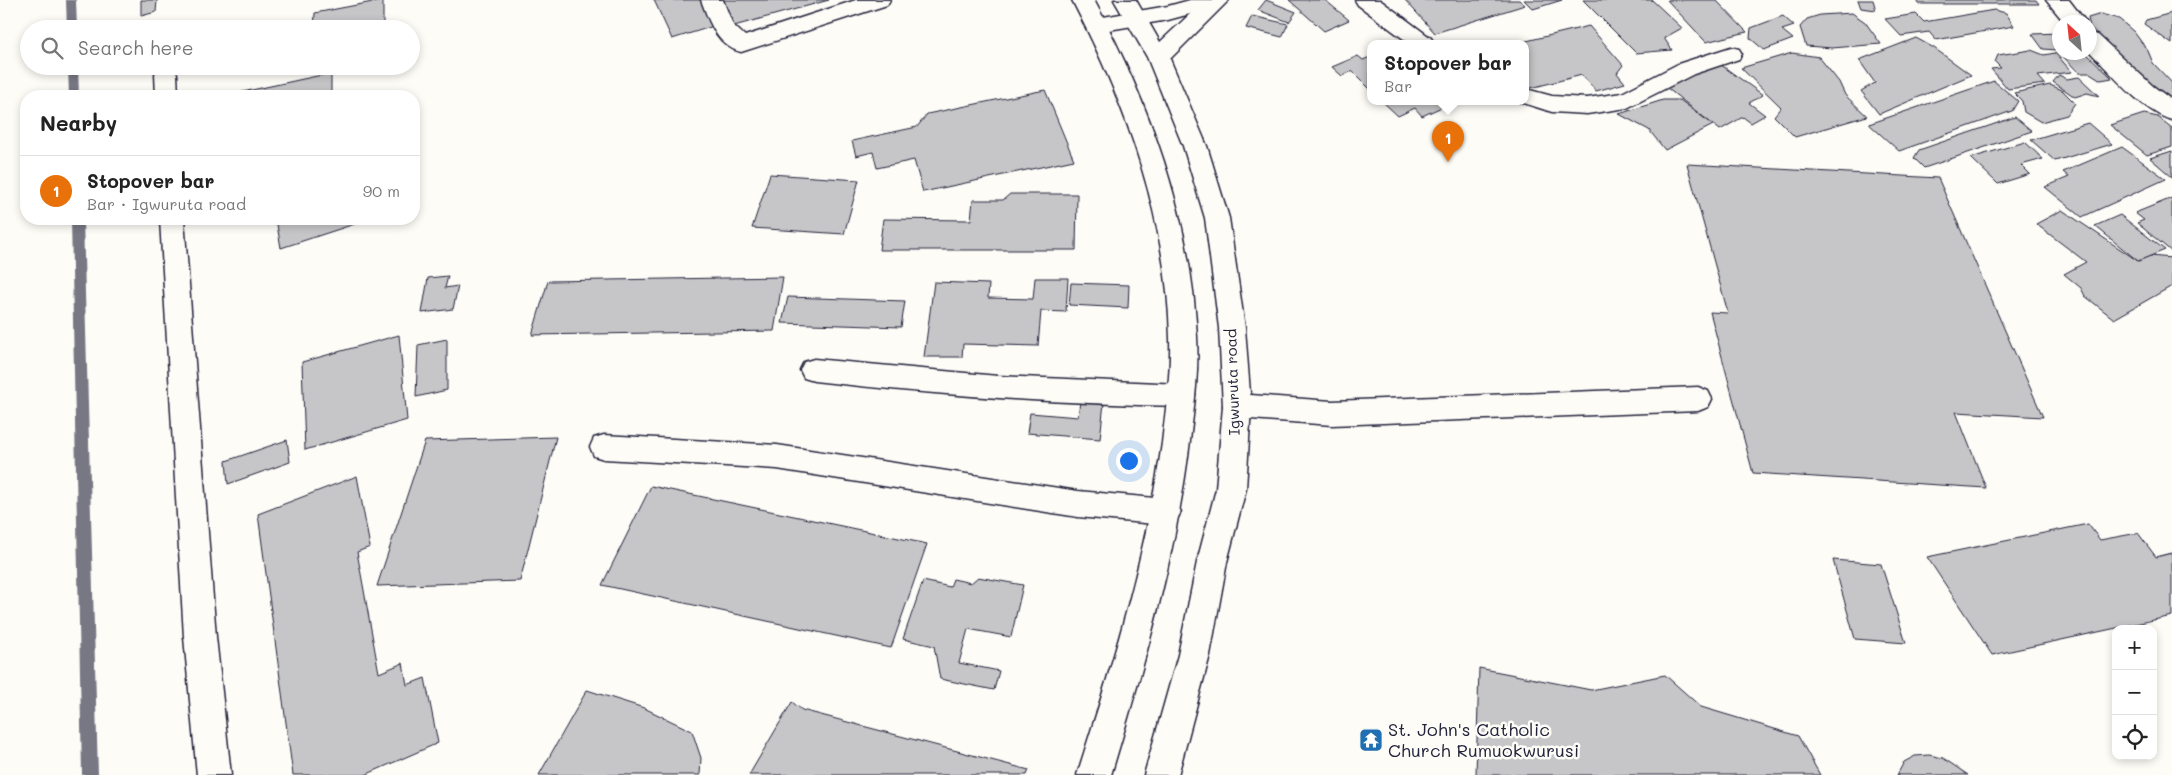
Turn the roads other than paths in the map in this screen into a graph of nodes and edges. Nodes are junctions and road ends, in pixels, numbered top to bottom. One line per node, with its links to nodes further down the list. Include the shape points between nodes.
1 (712, 0): 2 (main road, via 723,28 741,45)
2 (879, 0)
3 (1083, 0): 9 (main road)
4 (1216, 0): 7 (main road); 13 (main road)
5 (1366, 0): 10 (main road)
6 (2057, 0): 8 (main road)
7 (1131, 9): 9 (main road); 13 (main road, Igwuruta road)
8 (2069, 15)
9 (1097, 25): 18 (main road, via 1134,102 1157,172 1171,231 1184,326)
10 (1419, 40)
11 (2097, 47): 15 (main road, via 2145,92)
12 (1731, 54): 14 (main road, via 1686,69 1627,100 1569,106)
13 (1158, 56): 20 (main road, Igwuruta road, via 1195,146 1217,218 1232,328)
14 (1529, 98)
15 (2172, 112)
16 (172, 225): 23 (main road, via 204,695)
17 (814, 370): 18 (main road, via 925,383 1068,393)
18 (1181, 395): 22 (main road)
19 (1698, 399): 20 (main road, via 1332,413)
20 (1237, 406): 25 (main road, Igwuruta road, via 1231,489 1212,562 1194,655)
21 (604, 447): 22 (main road, via 777,457 1078,504)
22 (1166, 512): 24 (main road, via 1126,674)
23 (214, 775)
24 (1094, 775)
25 (1161, 775)

